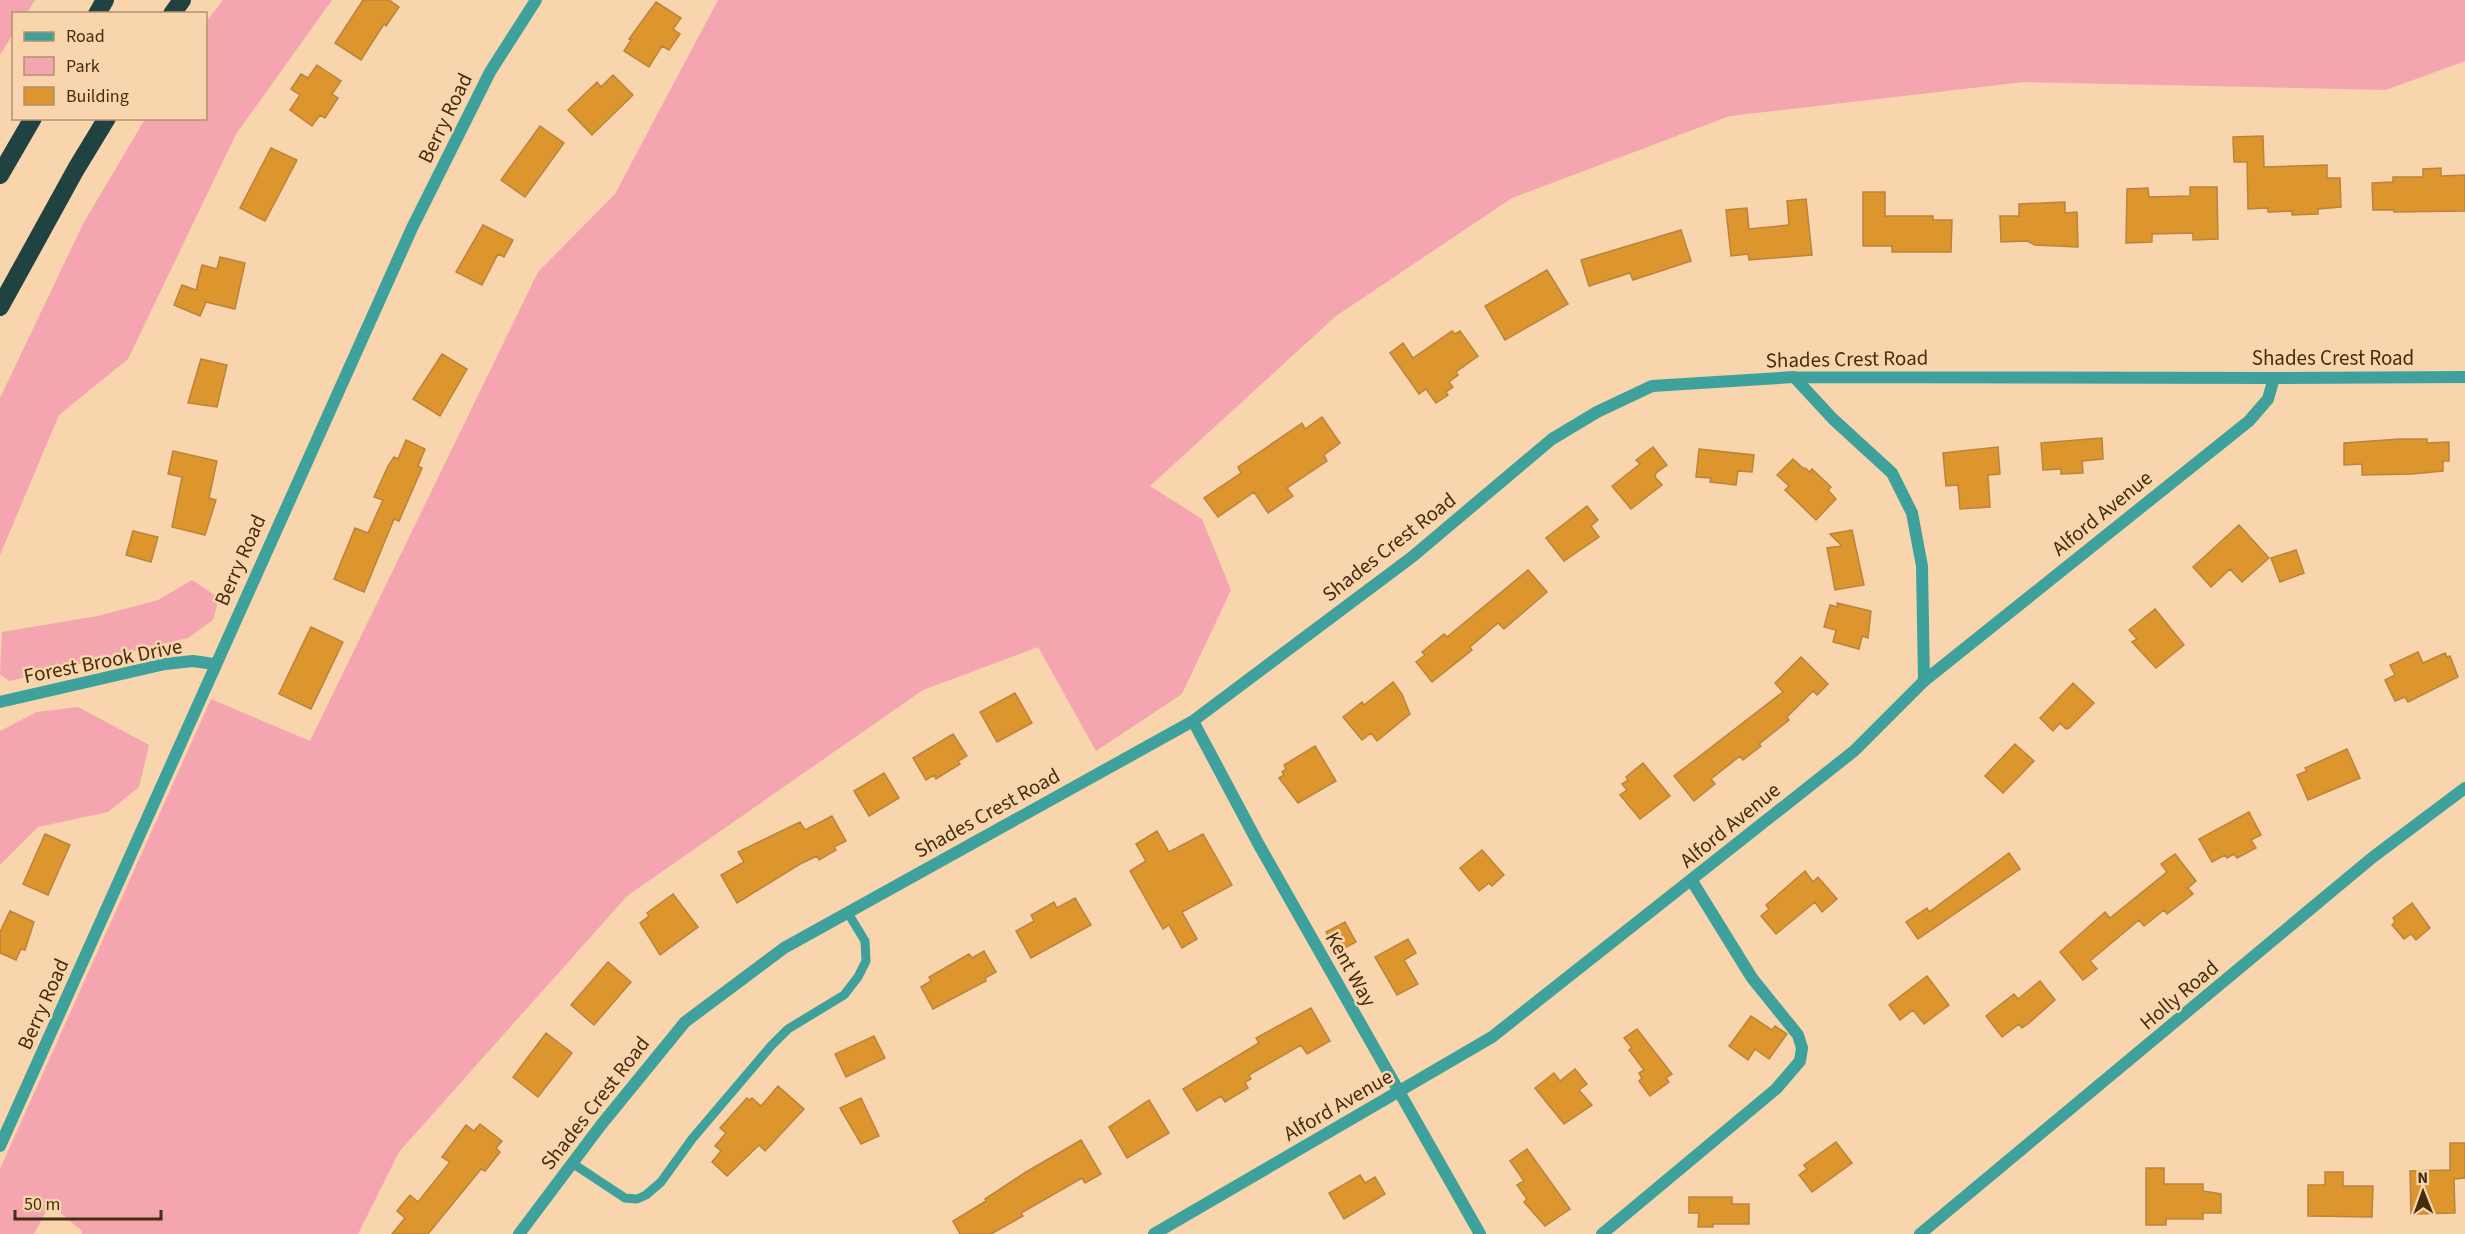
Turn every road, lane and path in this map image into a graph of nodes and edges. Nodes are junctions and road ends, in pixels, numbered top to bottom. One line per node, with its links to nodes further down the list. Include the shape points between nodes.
1 (536, 0): 9 (street, Berry Road, via 490,72 412,228)
2 (32, 120): 4 (highway)
3 (106, 120): 5 (highway)
4 (0, 175)
5 (0, 307)
6 (1794, 377): 8 (street, Shades Crest Road); 10 (street, via 1892,473 1912,513 1922,566); 12 (street, Shades Crest Road, via 1652,387 1597,412 1552,439 1412,557)
7 (2465, 377): 8 (street, Shades Crest Road)
8 (2274, 378): 10 (street, Alford Avenue, via 2268,399 2249,421)
9 (214, 664): 11 (street, Forest Brook Drive, via 165,664); 17 (street, Berry Road)
10 (1924, 681): 14 (street, Alford Avenue, via 1854,751)
11 (0, 702)
12 (1193, 721): 15 (street, Shades Crest Road); 16 (street, Kent Way)
13 (2465, 788): 23 (street, Holly Road, via 2373,856)
14 (1692, 881): 16 (street, Alford Avenue, via 1492,1037); 22 (street, via 1752,978 1798,1035 1800,1060 1776,1089)
15 (848, 912): 18 (street, Shades Crest Road, via 784,948 685,1022); 18 (lane, via 865,941 866,961 858,977 844,995 788,1029 771,1046 661,1182 646,1195 625,1198)
16 (1398, 1093): 20 (street, Alford Avenue); 21 (street, Kent Way)
17 (0, 1146)
18 (572, 1163): 19 (street, Shades Crest Road)
19 (519, 1234)
20 (1154, 1234)
21 (1480, 1234)
22 (1602, 1234)
23 (1920, 1234)

